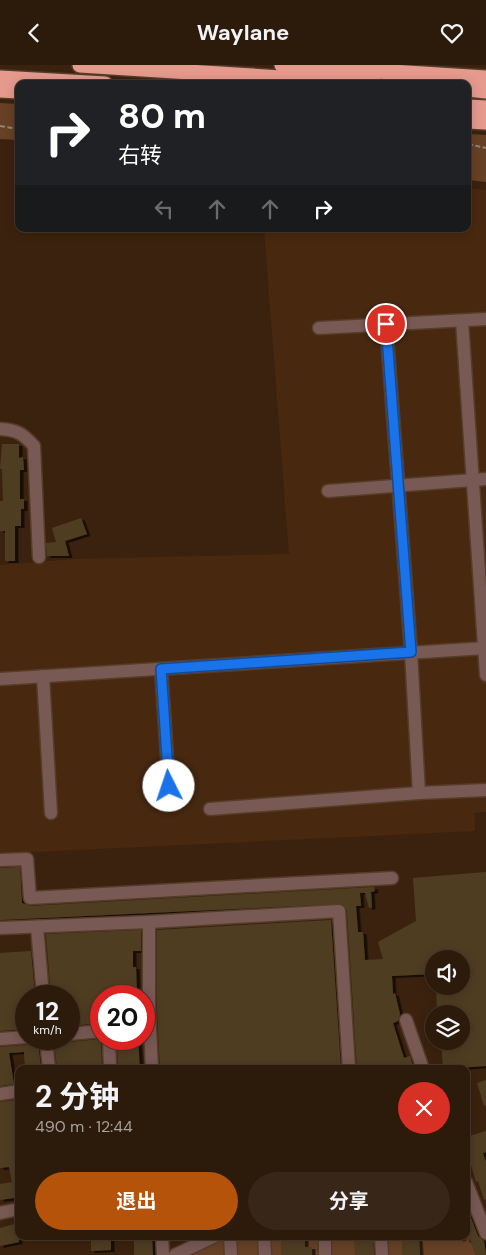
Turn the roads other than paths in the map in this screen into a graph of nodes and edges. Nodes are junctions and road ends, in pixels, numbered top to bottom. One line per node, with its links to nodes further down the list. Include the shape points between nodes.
1 (80, 65): 7 (highway)
2 (282, 65): 3 (highway)
3 (393, 69): 5 (highway)
4 (0, 78): 6 (highway)
5 (486, 78)
6 (35, 80)
7 (313, 80)
8 (471, 89): 11 (highway)
9 (0, 90): 10 (highway)
10 (15, 91)
11 (486, 91)
12 (471, 107): 13 (highway)
13 (486, 108)
14 (471, 121): 15 (highway)
15 (486, 122)
16 (471, 132): 17 (highway)
17 (486, 133)
18 (486, 319): 19 (street)
19 (462, 321): 20 (street); 24 (street)
20 (386, 324): 21 (street); 25 (street)
21 (319, 328)
22 (0, 429): 27 (street, via 15,430 34,446)
23 (486, 479): 24 (street)
24 (473, 480): 25 (street); 28 (street)
25 (398, 485): 26 (street); 29 (street)
26 (328, 491)
27 (39, 557)
28 (485, 648): 29 (street); 31 (street)
29 (411, 652): 30 (street); 36 (street)
30 (161, 669): 32 (street); 34 (street)
31 (486, 675)
32 (43, 677): 33 (street); 38 (street)
33 (0, 679)
34 (169, 786)
35 (486, 791): 36 (street)
36 (419, 793): 37 (street)
37 (210, 809)
38 (52, 813)
39 (0, 860): 40 (street, via 27,859 30,898)
40 (392, 878)
41 (149, 922): 42 (street); 52 (street); 53 (street, via 339,911)
42 (37, 927): 43 (street); 44 (street)
43 (0, 928)
44 (42, 985)
45 (406, 1020): 54 (street)
46 (15, 1038): 47 (street)
47 (0, 1039)
48 (47, 1050): 50 (street)
49 (109, 1050): 51 (street)
50 (49, 1065)
51 (110, 1065)
52 (152, 1065)
53 (349, 1065)
54 (422, 1065)
55 (15, 1092): 56 (street)
56 (0, 1094)
57 (470, 1192): 60 (street)
58 (15, 1210): 59 (street)
59 (0, 1213)
60 (486, 1233)
61 (162, 1240): 67 (street)
62 (207, 1240): 68 (street)
63 (230, 1240): 69 (street)
64 (264, 1240): 70 (street)
65 (325, 1240): 71 (street)
66 (381, 1240): 72 (street)
67 (162, 1255)
68 (175, 1255)
69 (231, 1255)
70 (265, 1255)
71 (325, 1255)
72 (382, 1255)

